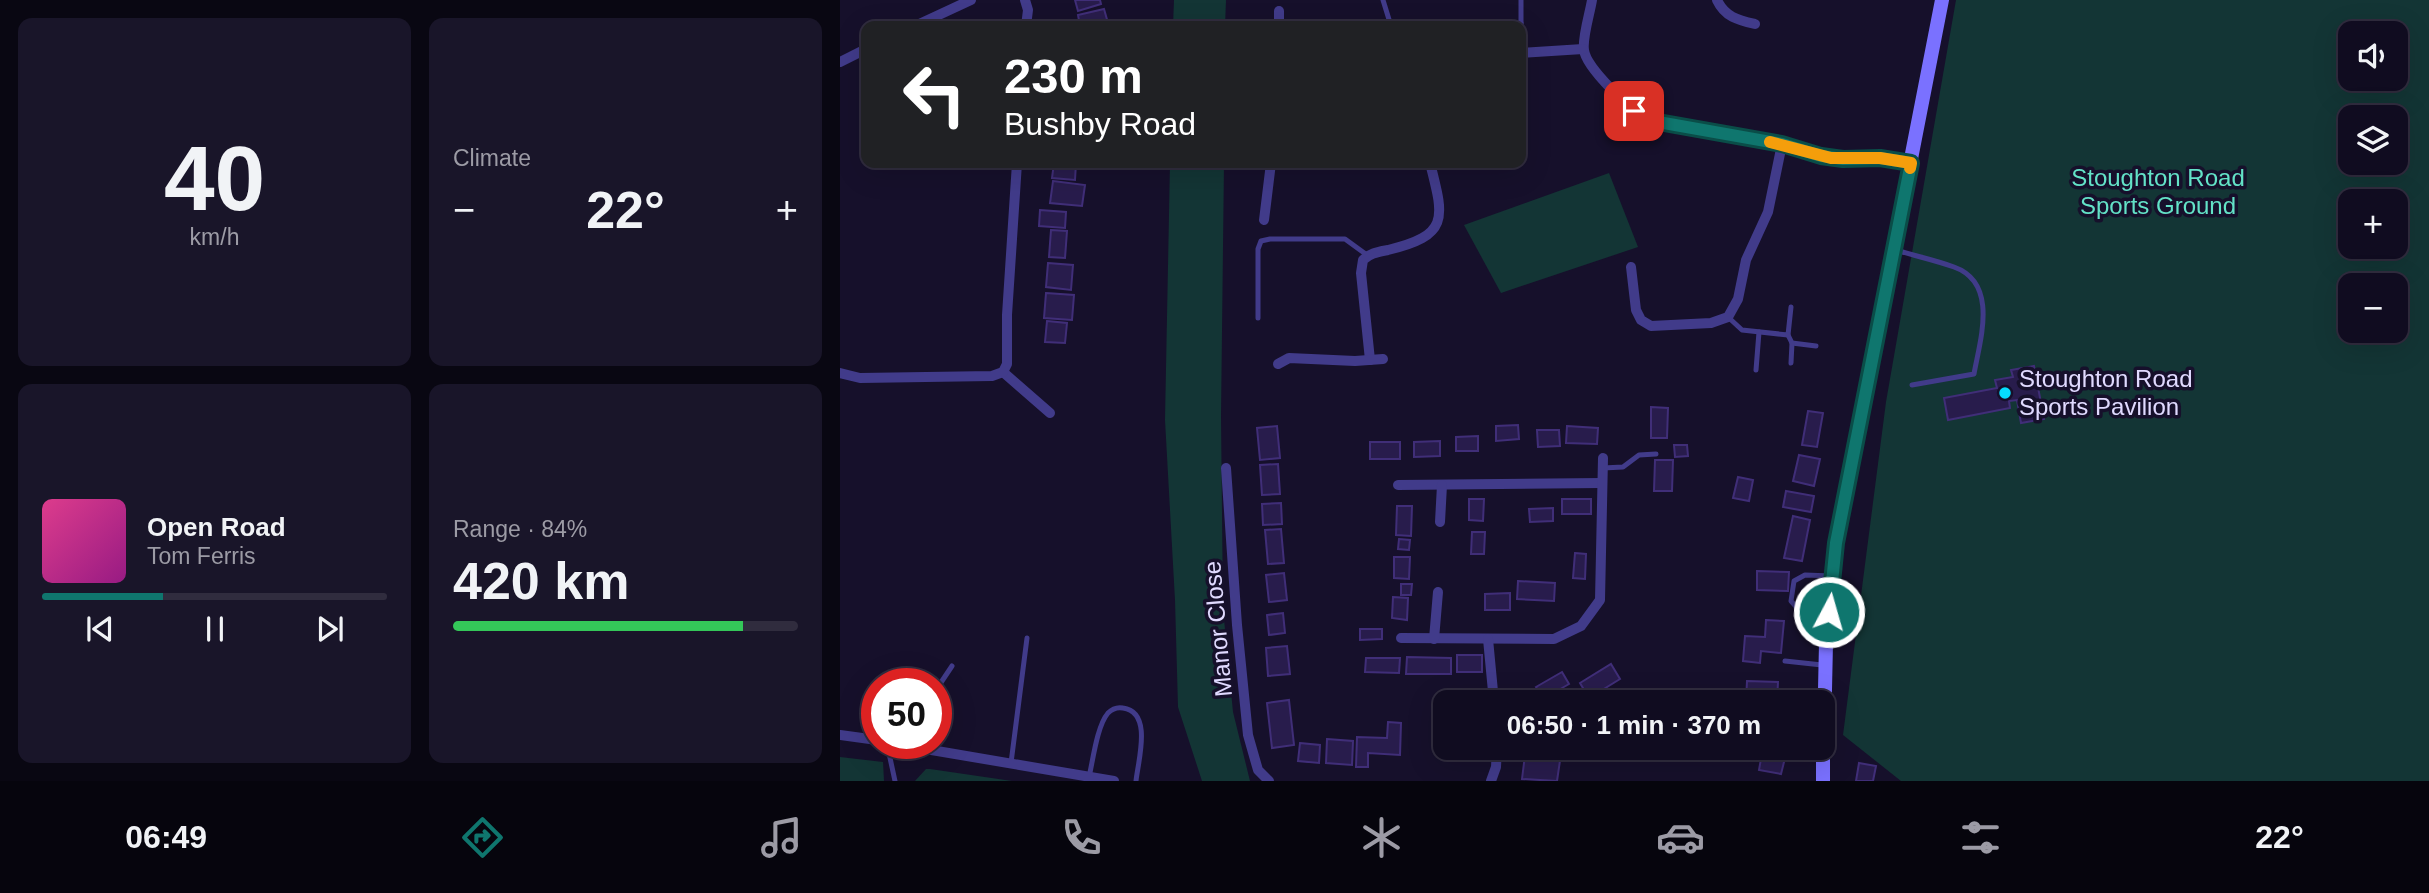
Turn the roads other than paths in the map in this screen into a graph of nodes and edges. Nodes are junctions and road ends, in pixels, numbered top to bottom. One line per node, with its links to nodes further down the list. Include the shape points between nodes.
1 (971, 0): 9 (street)
2 (1024, 0): 10 (street)
3 (1383, 0): 12 (lane)
4 (1521, 0): 13 (lane)
5 (1592, 0): 15 (street)
6 (1717, 0): 14 (street, via 1734,19)
7 (1942, 0): 20 (main road)
8 (1279, 11): 11 (street)
9 (926, 21)
10 (1027, 21)
11 (1279, 21)
12 (1389, 21)
13 (1521, 21)
14 (1755, 24)
15 (1583, 49): 17 (street); 19 (street, via 1600,75 1647,120)
16 (861, 52): 18 (street)
17 (1526, 53)
18 (840, 62)
19 (1782, 144): 20 (street, via 1831,158); 29 (street, via 1769,212 1746,260 1738,299)
20 (1911, 163): 25 (main road)
21 (1017, 168): 40 (street)
22 (1270, 168): 24 (street)
23 (1431, 168): 26 (street, via 1440,212 1434,229 1422,241)
24 (1264, 220)
25 (1895, 250): 42 (lane, via 1957,267 1983,297 1974,374); 51 (main road)
26 (1367, 255): 30 (lane, via 1345,239 1261,241); 36 (street, via 1361,273)
27 (1631, 267): 29 (street, via 1638,316 1646,323 1711,323)
28 (1791, 307): 32 (lane)
29 (1728, 317): 31 (lane, via 1742,330)
30 (1258, 318)
31 (1759, 332): 32 (lane); 39 (lane)
32 (1788, 335): 33 (lane)
33 (1792, 343): 34 (lane); 37 (lane)
34 (1816, 346)
35 (1383, 359): 36 (street)
36 (1370, 360): 38 (street, via 1289,358)
37 (1791, 363)
38 (1278, 364)
39 (1756, 370)
40 (1003, 372): 41 (street, via 992,376 860,378); 43 (street)
41 (840, 373)
42 (1912, 385)
43 (1051, 413)
44 (1656, 454): 45 (lane, via 1639,455 1623,467)
45 (1603, 463): 47 (street)
46 (1226, 468): 73 (street, Manor Close, via 1248,735 1258,770)
47 (1601, 483): 49 (street); 57 (street, via 1600,600 1581,626 1554,639)
48 (1398, 485): 49 (street)
49 (1442, 485): 50 (street)
50 (1440, 522)
51 (1833, 576): 53 (main road); 53 (lane, via 1805,575 1794,581 1791,590 1791,601 1799,610)
52 (1438, 592): 56 (street)
53 (1829, 612): 59 (main road)
54 (1027, 638): 68 (lane)
55 (1401, 638): 56 (street)
56 (1434, 639): 57 (street)
57 (1488, 639): 60 (street)
58 (1785, 662): 59 (lane)
59 (1826, 665): 61 (main road)
60 (1493, 690)
61 (1825, 690)
62 (840, 734): 63 (street)
63 (861, 737)
64 (952, 751): 68 (street)
65 (890, 759): 70 (lane)
66 (1496, 760): 74 (street)
67 (1823, 760): 75 (main road)
68 (1010, 763): 69 (street)
69 (1089, 777): 71 (street); 72 (lane, via 1103,723 1109,711 1119,707 1131,709 1140,720)
70 (895, 781)
71 (1114, 781)
72 (1136, 781)
73 (1269, 781)
74 (1491, 781)
75 (1823, 781)

